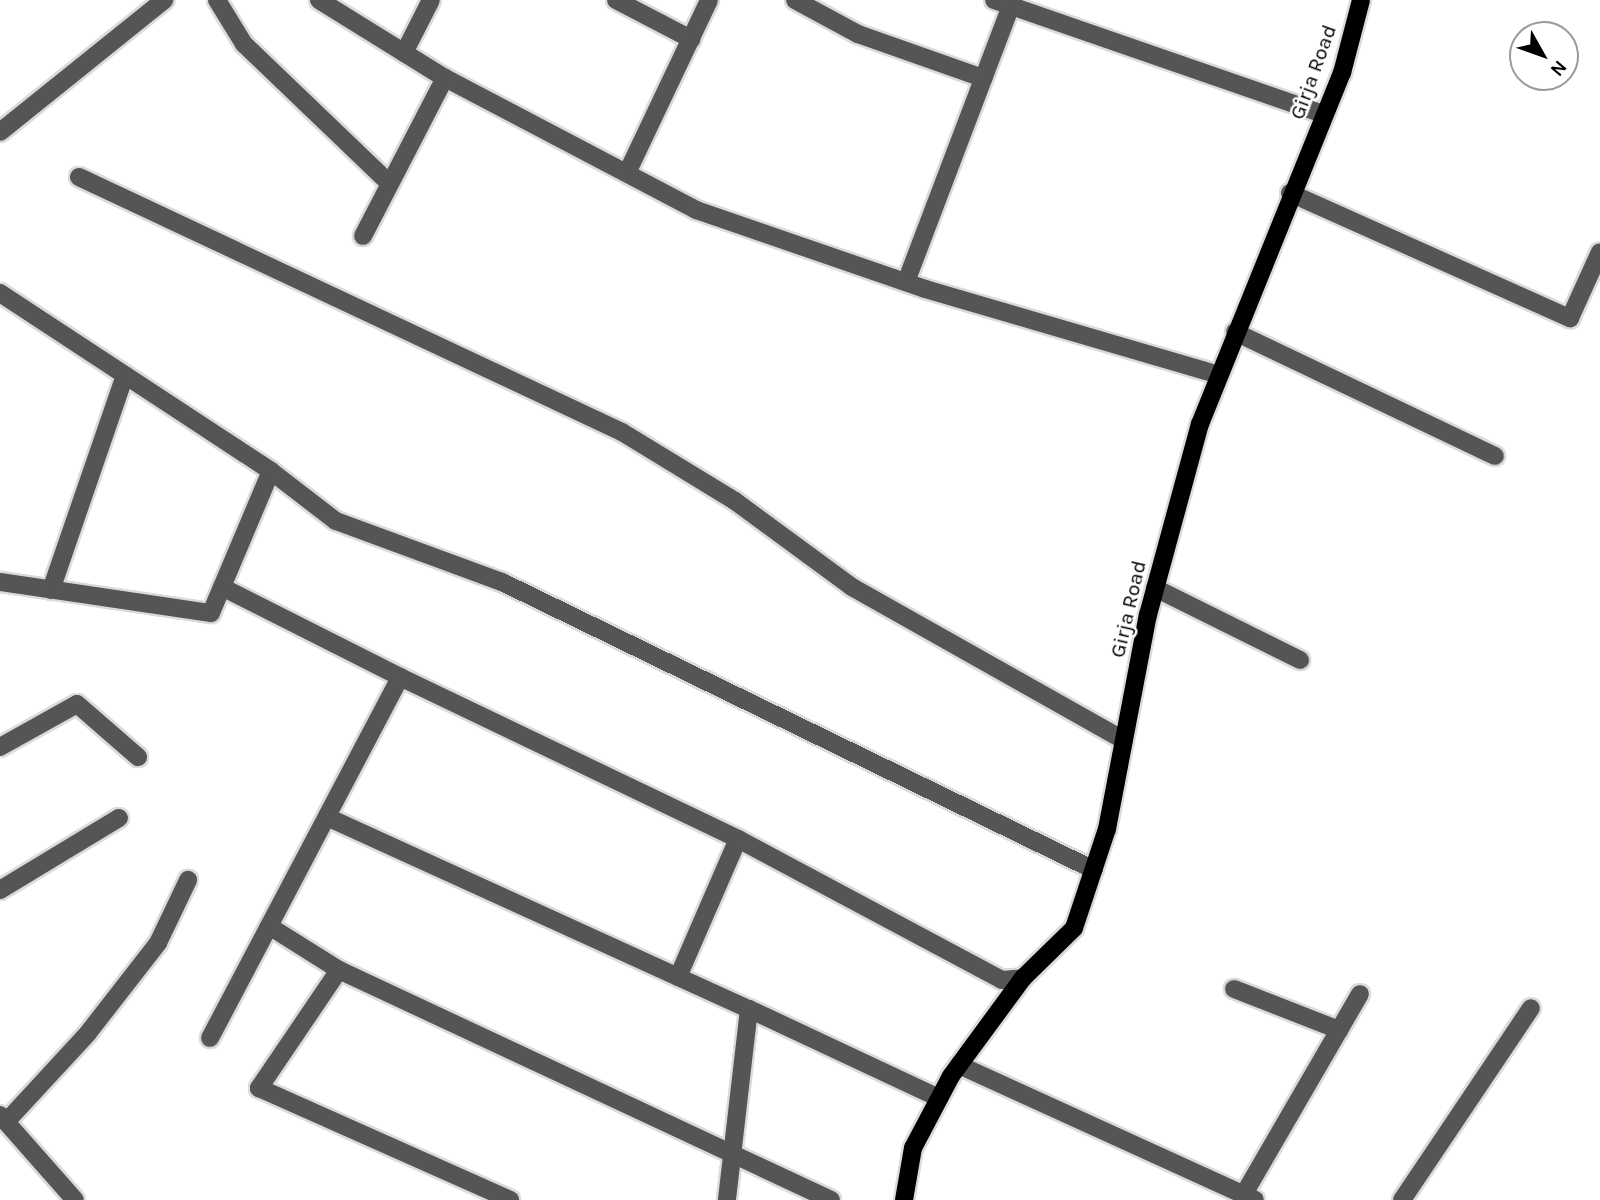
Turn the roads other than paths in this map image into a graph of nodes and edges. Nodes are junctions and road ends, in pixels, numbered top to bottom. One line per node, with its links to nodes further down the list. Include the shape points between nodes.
1 (164, 0): 15 (street)
2 (217, 0): 18 (street, via 244,44)
3 (319, 0): 11 (street)
4 (431, 0): 11 (street)
5 (616, 0): 10 (street)
6 (709, 0): 10 (street)
7 (795, 0): 13 (street, via 858,34)
8 (1361, 0): 14 (main road, Girja Road)
9 (1005, 2): 13 (street); 14 (street)
10 (691, 39): 16 (street)
11 (404, 53): 12 (street)
12 (445, 78): 16 (street); 18 (street)
13 (983, 78): 22 (street)
14 (1324, 114): 19 (main road, Girja Road)
15 (0, 132)
16 (627, 173): 22 (street, via 696,210)
17 (79, 177): 35 (street, via 622,432 735,500 852,587)
18 (390, 184): 20 (street)
19 (1290, 192): 21 (street, via 1570,318); 24 (main road, Girja Road)
20 (363, 236)
21 (1600, 252)
22 (906, 282): 25 (street)
23 (0, 293): 26 (street)
24 (1235, 332): 25 (main road, Girja Road); 27 (street)
25 (1219, 374): 31 (main road, Girja Road)
26 (125, 375): 28 (street); 32 (street)
27 (1495, 456)
28 (271, 471): 30 (street); 41 (street, via 336,521 502,582)
29 (0, 582): 32 (street)
30 (222, 587): 32 (street, via 211,613); 34 (street)
31 (1155, 588): 33 (street); 35 (main road, Girja Road)
32 (51, 590)
33 (1300, 660)
34 (400, 677): 38 (street); 40 (street)
35 (1124, 740): 41 (main road, Girja Road)
36 (0, 747): 37 (street, via 76,704)
37 (138, 757)
38 (327, 817): 44 (street); 46 (street)
39 (119, 818): 43 (street)
40 (738, 839): 46 (street); 47 (street, via 1002,980)
41 (1094, 870): 47 (main road, Girja Road, via 1074,928)
42 (188, 880): 56 (street, via 158,943 88,1033)
43 (0, 890)
44 (269, 926): 45 (street); 53 (street)
45 (340, 970): 57 (street); 60 (street, via 258,1088)
46 (678, 977): 51 (street)
47 (1023, 978): 54 (main road, Girja Road)
48 (1234, 989): 52 (street)
49 (1360, 994): 52 (street)
50 (1531, 1008): 64 (street)
51 (749, 1009): 55 (street); 57 (street)
52 (1339, 1030): 58 (street)
53 (210, 1038)
54 (959, 1065): 55 (main road, Girja Road); 58 (street)
55 (939, 1098): 63 (main road, Girja Road, via 913,1148)
56 (3, 1118): 59 (street)
57 (732, 1156): 61 (street); 62 (street)
58 (1250, 1197)
59 (75, 1200)
60 (510, 1200)
61 (727, 1200)
62 (831, 1200)
63 (904, 1200)
64 (1402, 1200)

